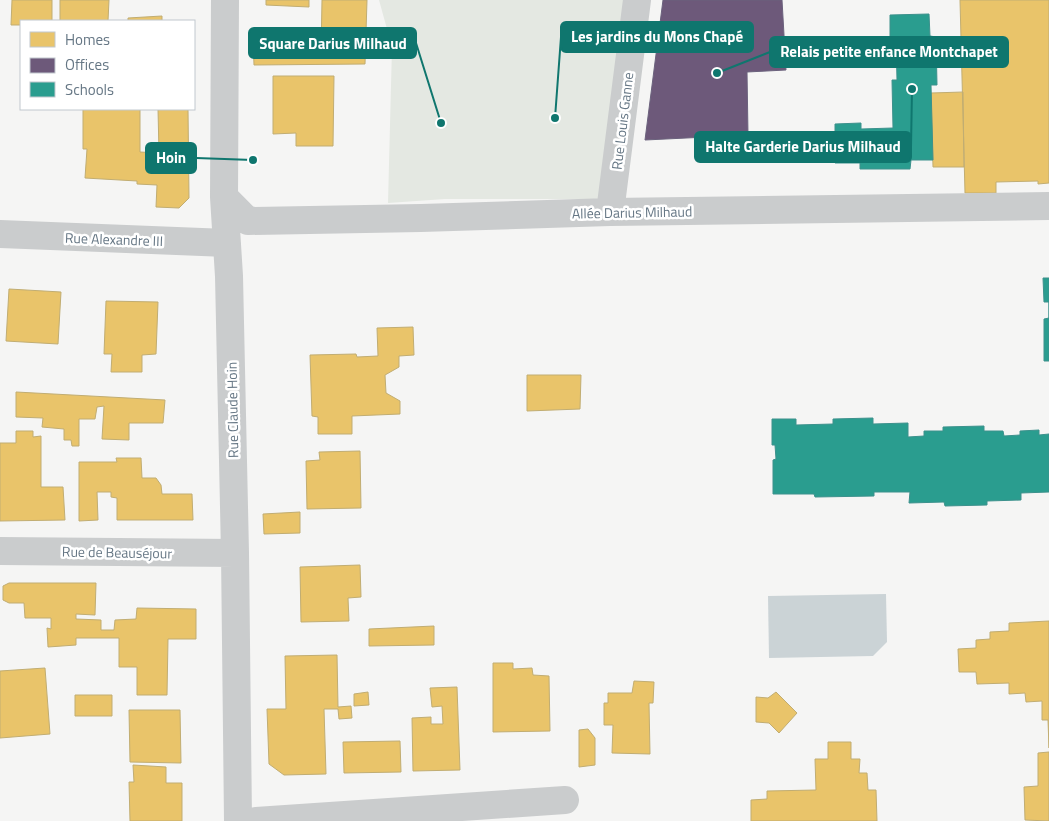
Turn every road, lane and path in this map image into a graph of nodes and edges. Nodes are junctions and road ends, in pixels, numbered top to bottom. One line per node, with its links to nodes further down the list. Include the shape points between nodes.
1 (225, 0): 3 (street, Rue Claude Hoin)
2 (637, 0): 5 (street, Rue Louis Ganne)
3 (224, 196): 5 (street, Allée Darius Milhaud, via 248,221); 7 (street, Rue Claude Hoin)
4 (1049, 206): 5 (street, Allée Darius Milhaud)
5 (610, 212)
6 (0, 234): 7 (street, Rue Alexandre III)
7 (227, 243): 9 (street, Rue Claude Hoin)
8 (0, 551): 9 (street, Rue de Beauséjour)
9 (235, 553): 11 (street, Rue Claude Hoin)
10 (565, 800): 12 (street)
11 (238, 821)
12 (256, 821)

